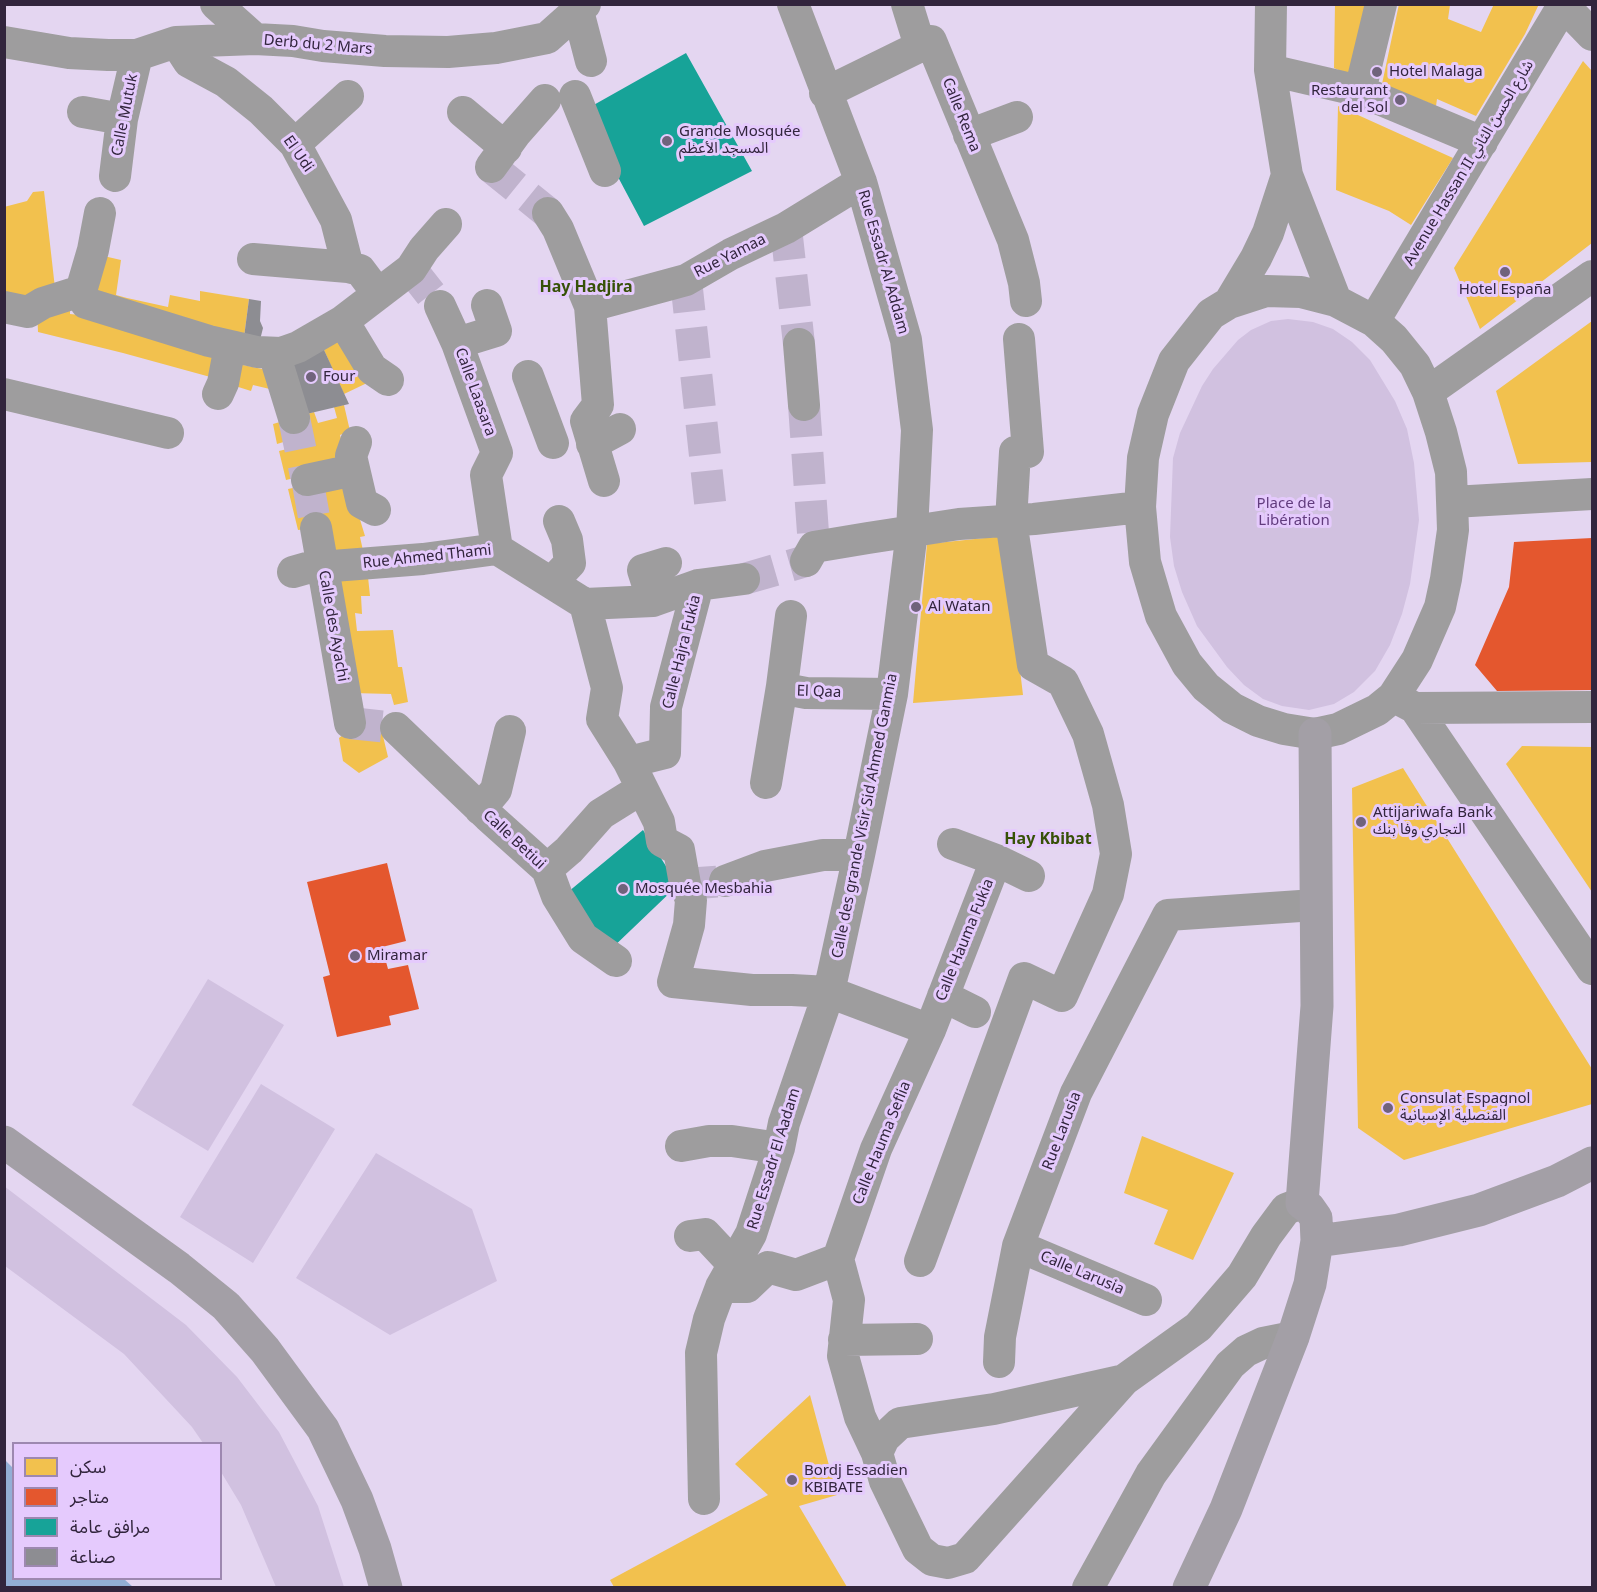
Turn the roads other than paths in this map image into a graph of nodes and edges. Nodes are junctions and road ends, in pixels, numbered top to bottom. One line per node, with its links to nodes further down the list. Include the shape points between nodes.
1 (216, 4): 9 (street)
2 (793, 4): 17 (street, Rue Essadr Al Addam)
3 (907, 4): 12 (street)
4 (1271, 4): 15 (street)
5 (1381, 4): 16 (street)
6 (1563, 5): 8 (street); 24 (street, Avenue Hassan II شارع الحسن الثاني)
7 (581, 8): 9 (street, Derb du 2 Mars, via 547,38 496,48 385,51); 14 (street)
8 (1593, 35)
9 (255, 39): 11 (street, Derb du 2 Mars)
10 (4, 42): 13 (street, Derb du 2 Mars, via 69,53)
11 (176, 42): 13 (street, Derb du 2 Mars); 25 (street, El Udi, via 189,62 226,82)
12 (920, 46): 17 (street); 23 (street, Calle Rema, via 931,41)
13 (137, 55): 22 (street, Calle Mutuk)
14 (591, 61)
15 (1270, 70): 16 (street); 27 (street)
16 (1360, 91): 24 (street)
17 (825, 93): 29 (street, Rue Essadr Al Addam)
18 (348, 96): 25 (street)
19 (84, 112): 22 (street)
20 (463, 112): 26 (street, via 498,158 515,134 560,98)
21 (1017, 117): 23 (street)
22 (122, 119): 28 (street, Calle Mutuk)
23 (969, 135): 38 (street, Calle Rema, via 1013,240)
24 (1482, 142): 46 (street, Avenue Hassan II شارع الحسن الثاني)
25 (295, 144): 34 (street, El Udi, via 336,219)
26 (606, 171)
27 (1287, 175): 39 (street); 40 (street, via 1268,233)
28 (115, 176)
29 (861, 182): 43 (street, Rue Yamaa, via 786,228 686,279); 72 (street, Rue Essadr Al Addam, via 906,340 917,430)
30 (100, 213): 36 (street, via 105,253)
31 (553, 221): 43 (street)
32 (446, 224): 37 (street, via 411,269)
33 (253, 259): 34 (street)
34 (348, 267): 37 (street, via 360,270)
35 (1593, 276): 54 (street)
36 (81, 291): 44 (street, via 28,312); 50 (street, via 86,303)
37 (378, 294): 45 (street)
38 (1026, 301)
39 (1336, 301): 40 (street, via 1301,292 1266,291); 46 (street)
40 (1229, 303): 67 (street, via 1211,314 1174,361 1153,414 1143,458)
41 (440, 306): 48 (street, Calle Laasara)
42 (487, 306): 48 (street, via 496,331)
43 (590, 306): 60 (street, via 598,405)
44 (4, 307)
45 (343, 321): 51 (street, via 298,347); 53 (street, via 372,369)
46 (1374, 321): 54 (street, via 1414,365)
47 (1019, 339): 69 (street, via 1028,452 1015,452)
48 (457, 343): 73 (street, Calle Laasara, via 497,453 486,475)
49 (799, 344): 57 (street)
50 (230, 346): 51 (street); 56 (street)
51 (274, 353): 58 (street)
52 (528, 376): 62 (street)
53 (388, 380)
54 (1428, 392): 66 (street, via 1449,462)
55 (4, 394): 61 (street)
56 (218, 394)
57 (804, 405)
58 (294, 418)
59 (620, 429): 60 (street)
60 (589, 432): 64 (street)
61 (168, 433)
62 (553, 443)
63 (307, 480): 68 (street, via 355,456 362,503)
64 (604, 481)
65 (1593, 494): 66 (street)
66 (1453, 502): 85 (street, via 1454,530 1440,607)
67 (1140, 507): 69 (street); 90 (street, via 1145,562 1161,616 1187,664 1206,687 1232,708 1258,721)
68 (375, 510)
69 (1022, 520): 72 (street); 116 (street, via 1033,665 1063,682 1088,734 1108,805 1116,854 1108,894 1062,996 1024,978)
70 (559, 521): 78 (street, via 570,563)
71 (316, 528): 76 (street, Calle des Ayachi)
72 (912, 531): 74 (street, via 814,547); 84 (street, Calle des grande Visir Sid Ahmed Ganmia)
73 (497, 549): 76 (street, Rue Ahmed Thami); 78 (street, Rue Ahmed Thami)
74 (806, 561)
75 (666, 563): 80 (street, via 643,570)
76 (308, 569): 87 (street, Calle des Ayachi)
77 (744, 579): 79 (street)
78 (552, 582): 81 (street, Rue Ahmed Thami)
79 (698, 585): 80 (street); 91 (street, Calle Hajra Fukia, via 666,707 665,753)
80 (653, 601): 81 (street)
81 (585, 604): 91 (street, via 608,688 602,719)
82 (792, 616): 83 (street, El Qaa)
83 (782, 686): 84 (street, El Qaa, via 806,693); 92 (street)
84 (892, 694): 95 (street, Calle des grande Visir Sid Ahmed Ganmia)
85 (1404, 702): 86 (street); 90 (street, via 1338,729); 102 (street)
86 (1593, 707)
87 (350, 723)
88 (396, 728): 93 (street, Calle Betiui)
89 (510, 731): 93 (street, via 496,790)
90 (1315, 734): 100 (main road)
91 (635, 775): 97 (street, via 569,850); 103 (street, via 659,822 662,841 679,850 691,900 689,925 673,982)
92 (766, 783)
93 (480, 809): 97 (street, Calle Betiui)
94 (953, 844): 96 (street, Calle Hauma Fukia)
95 (859, 855): 99 (street, via 824,855); 103 (street, Calle des grande Visir Sid Ahmed Ganmia)
96 (996, 860): 98 (street); 104 (street, Calle Hauma Fukia, via 978,942)
97 (547, 869): 101 (street, Calle Betiui, via 557,896 583,938)
98 (1029, 876)
99 (725, 880)
100 (1315, 905): 111 (main road, via 1317,1006); 114 (street, Rue Larusia, via 1168,915 1076,1093)
101 (616, 961)
102 (1593, 969)
103 (829, 992): 106 (street); 109 (street, Rue Essadr El Aadam)
104 (943, 996): 105 (street); 106 (street, Calle Hauma Fukia)
105 (975, 1012)
106 (930, 1030): 115 (street, Calle Hauma Seflia, via 876,1149)
107 (4, 1143): 126 (main road, via 179,1268 226,1306 265,1350 322,1429 357,1500)
108 (681, 1146): 109 (street, via 732,1141)
109 (779, 1148): 117 (street, Rue Essadr El Aadam, via 751,1234)
110 (1593, 1163): 113 (main road, via 1479,1210 1399,1230)
111 (1302, 1203): 113 (main road, via 1316,1218); 123 (street, via 1286,1209 1242,1276 1198,1327)
112 (690, 1236): 117 (street, via 705,1234)
113 (1317, 1241): 119 (main road, via 1310,1284)
114 (1018, 1246): 118 (street, Calle Larusia); 122 (street, Rue Larusia, via 1000,1337)
115 (838, 1259): 117 (street, via 796,1275 768,1267 747,1287); 121 (street, via 849,1300)
116 (920, 1261)
117 (727, 1276): 125 (street, Rue Essadr El Aadam, via 708,1318 701,1353)
118 (1146, 1300)
119 (1293, 1336): 127 (street, via 1263,1343 1230,1365 1151,1474); 128 (main road, via 1226,1509)
120 (917, 1339): 121 (street)
121 (844, 1340): 124 (street, via 843,1356 860,1416)
122 (999, 1362)
123 (1124, 1380): 124 (street, via 994,1409 900,1423 884,1438); 124 (street, via 966,1558 948,1563 932,1560 918,1549 885,1480)
124 (877, 1453)
125 (704, 1499)
126 (386, 1587)
127 (1088, 1587)
128 (1189, 1587)

